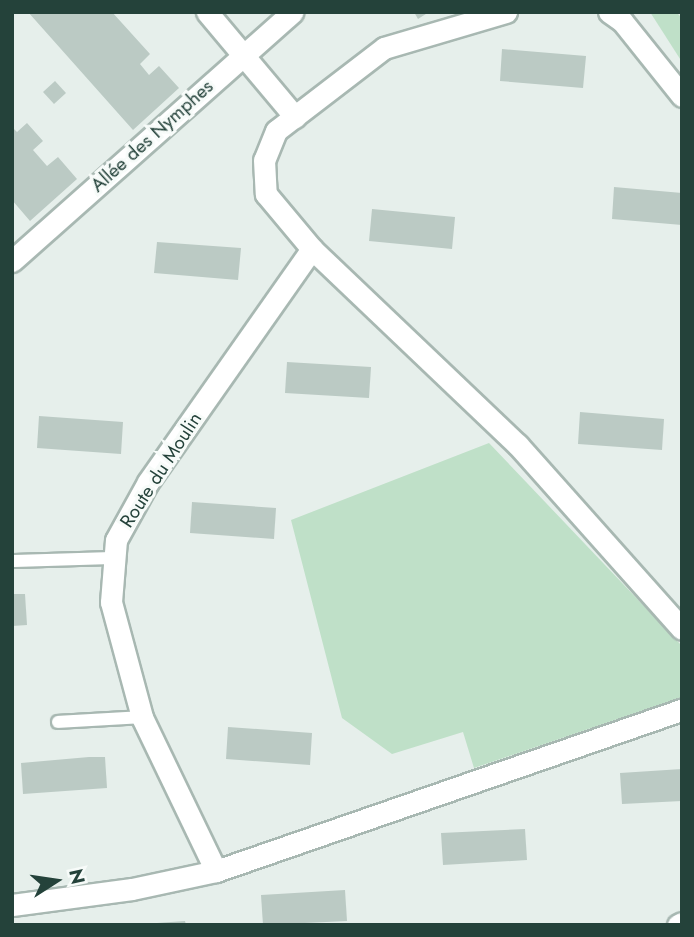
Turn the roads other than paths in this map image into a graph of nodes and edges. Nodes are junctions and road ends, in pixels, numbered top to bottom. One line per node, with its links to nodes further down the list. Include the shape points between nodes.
1 (207, 12): 5 (street)
2 (292, 12): 5 (street, Allée des Nymphes)
3 (506, 12): 7 (street, via 384,47)
4 (609, 12): 6 (street, via 622,21)
5 (245, 54): 7 (street); 9 (street, Allée des Nymphes)
6 (682, 96)
7 (295, 117): 8 (street, via 276,131 264,160 266,194)
8 (312, 249): 10 (street, Route du Moulin, via 148,482 116,540); 12 (street, via 517,445)
9 (12, 261)
10 (114, 558): 11 (lane); 14 (street, Route du Moulin, via 111,602)
11 (12, 561)
12 (682, 629)
13 (682, 710): 16 (street)
14 (142, 717): 15 (lane); 16 (street, Route du Moulin)
15 (58, 722)
16 (216, 872): 17 (street)
17 (12, 905)

